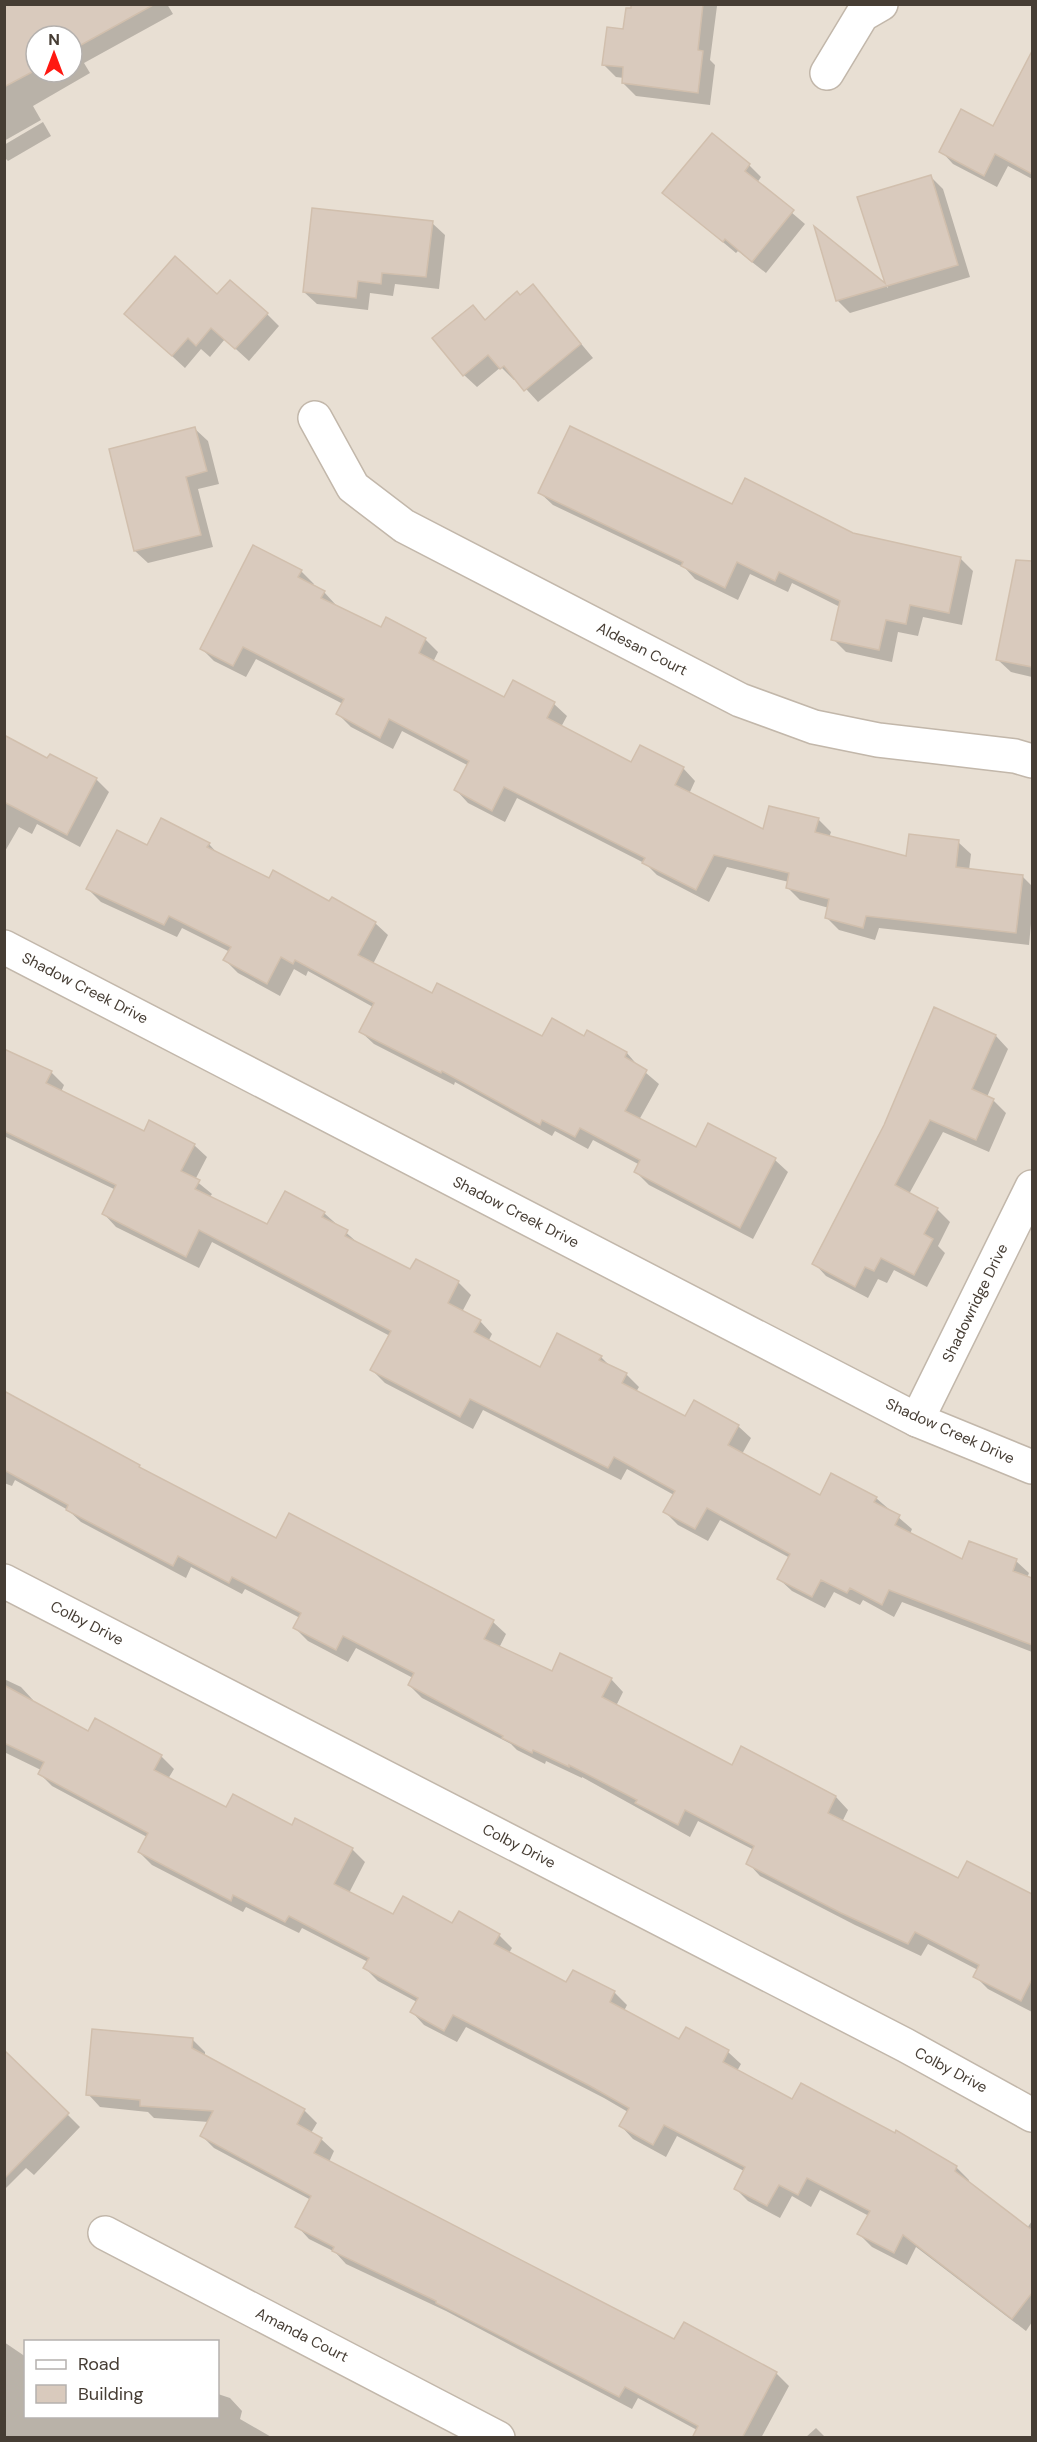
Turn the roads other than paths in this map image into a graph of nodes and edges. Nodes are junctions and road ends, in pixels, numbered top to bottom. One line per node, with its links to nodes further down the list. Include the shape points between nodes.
1 (881, 4): 2 (street, via 862,15)
2 (827, 73)
3 (315, 418): 4 (street, Aldesan Court, via 352,487 404,526 740,700 814,727)
4 (1032, 761)
5 (4, 947): 7 (street, Shadow Creek Drive)
6 (1032, 1187): 7 (street, Shadowridge Drive)
7 (917, 1420): 8 (street, Shadow Creek Drive)
8 (1032, 1467)
9 (4, 1581): 10 (street, Colby Drive, via 895,2039)
10 (1032, 2115)
11 (105, 2233): 12 (street, Amanda Court)
12 (498, 2438)

